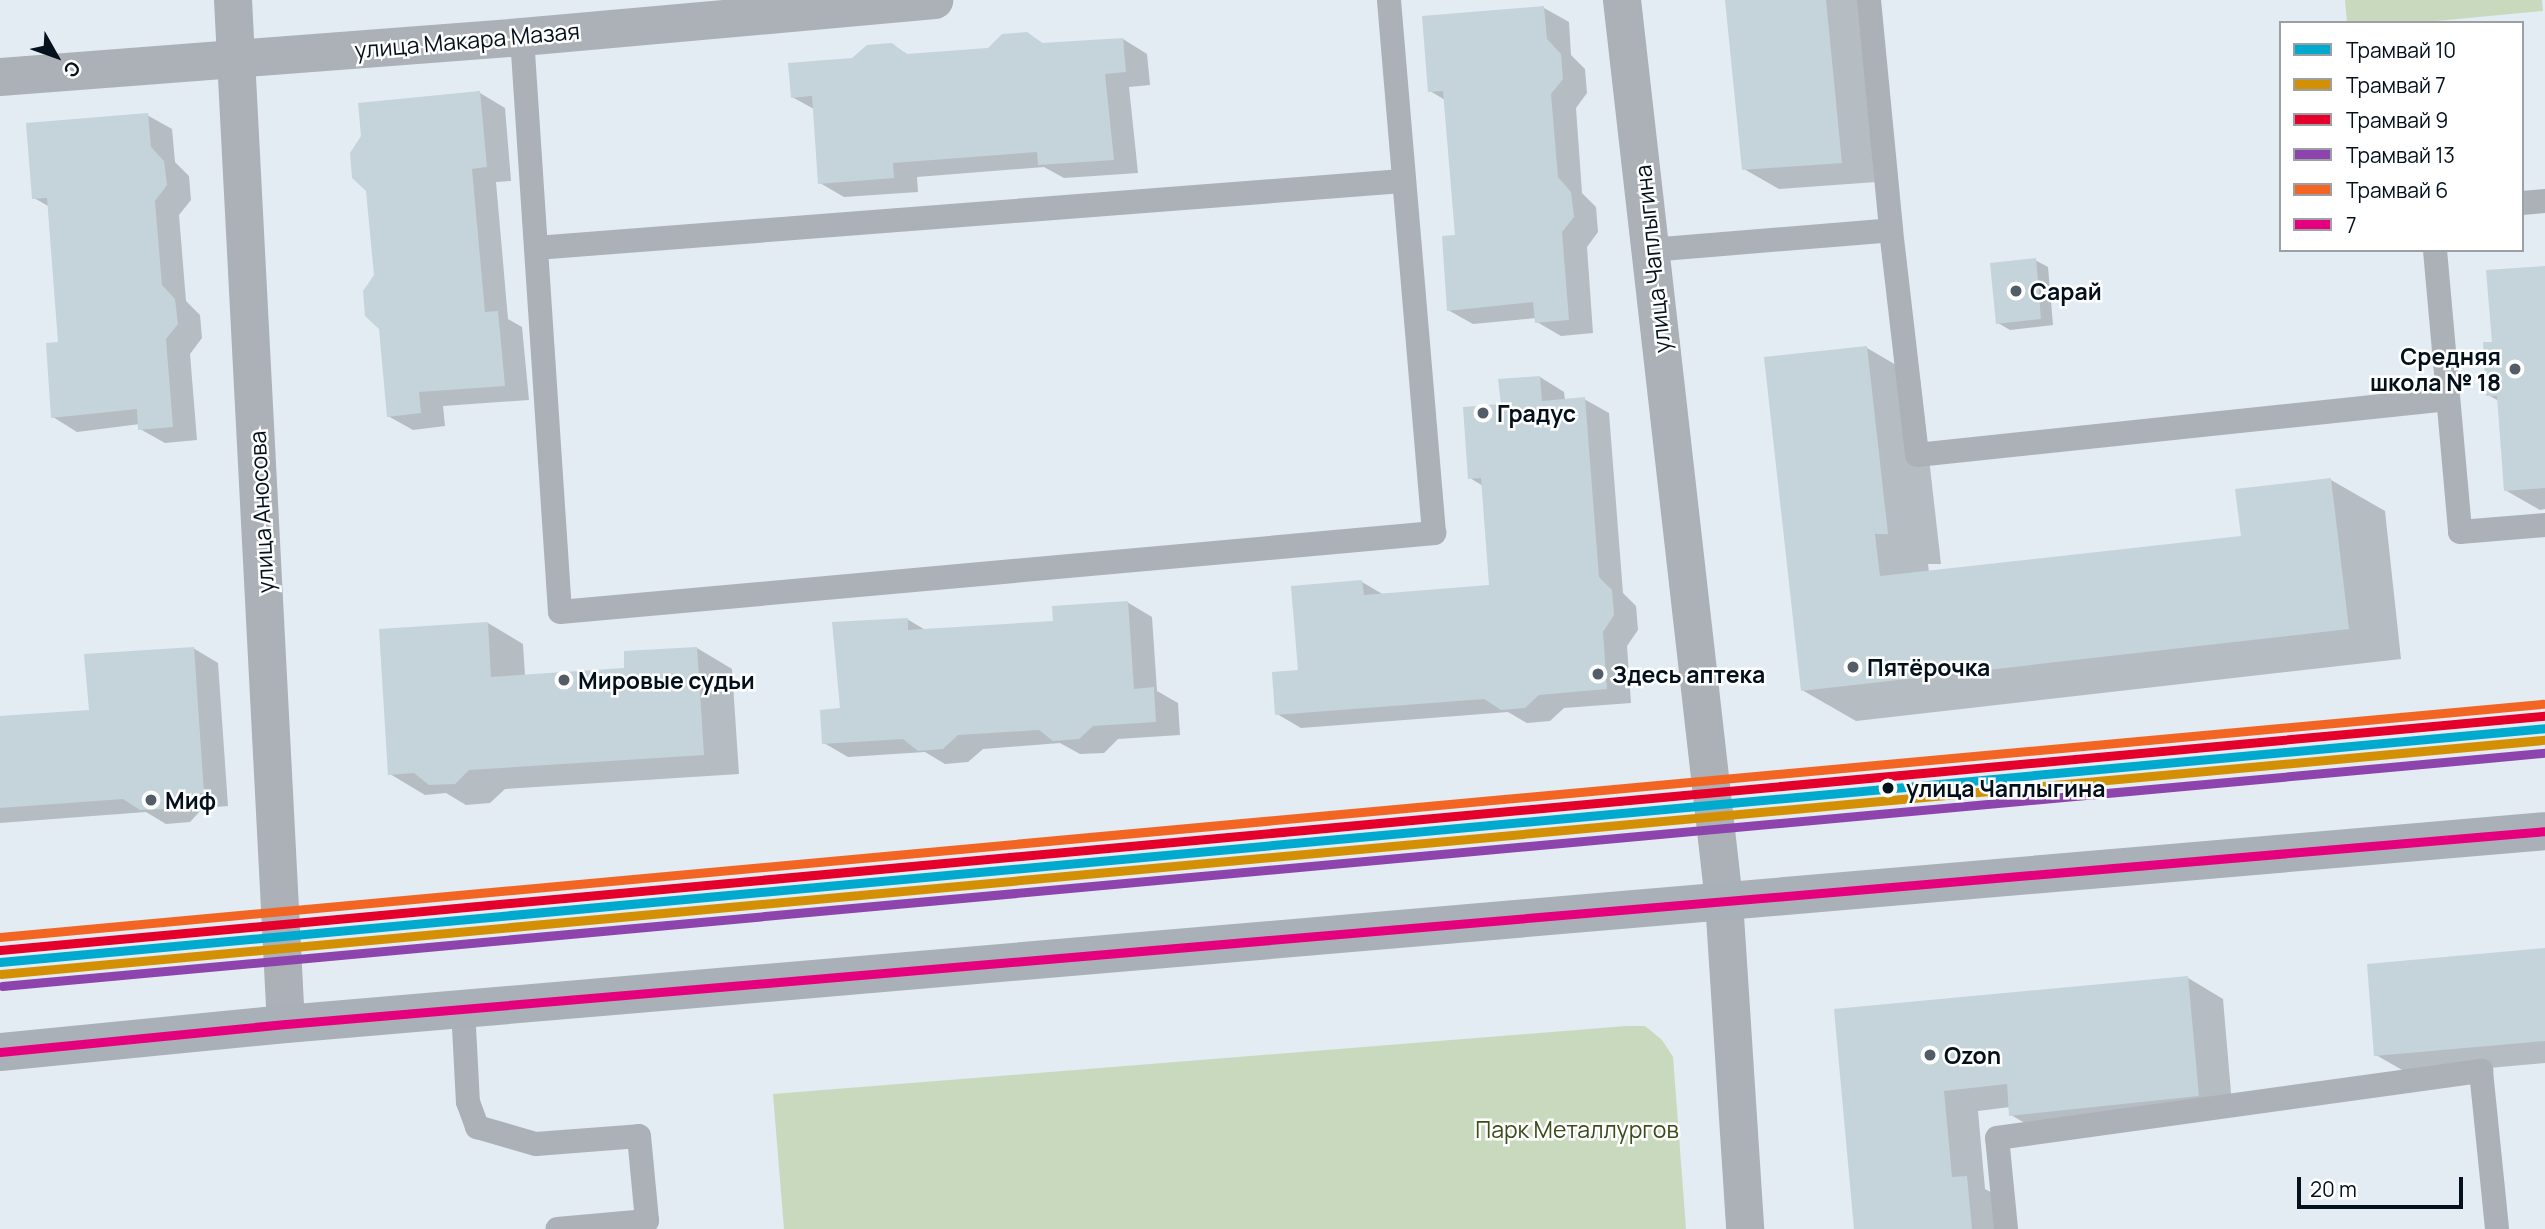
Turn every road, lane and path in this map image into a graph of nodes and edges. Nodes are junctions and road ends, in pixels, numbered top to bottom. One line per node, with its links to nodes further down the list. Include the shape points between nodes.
1 (233, 0): 7 (street, улица Аносова)
2 (934, 0): 6 (street, улица Макара Мазая)
3 (1389, 0): 9 (lane)
4 (1622, 0): 14 (street, улица Чаплыгина)
5 (1869, 0): 12 (lane)
6 (522, 37): 7 (street, улица Макара Мазая); 13 (lane)
7 (239, 58): 8 (street, улица Макара Мазая); 21 (street, улица Аносова)
8 (0, 77)
9 (1402, 181): 13 (lane); 13 (lane, via 1434,533 560,612)
10 (2545, 201): 11 (lane)
11 (2524, 202)
12 (1891, 230): 14 (lane); 16 (lane, via 1917,454)
13 (536, 248)
14 (1650, 250): 19 (street, улица Чаплыгина)
15 (2435, 252): 16 (lane)
16 (2448, 399): 17 (lane, via 2460,532)
17 (2545, 525)
18 (2545, 831): 19 (main road)
19 (1724, 901): 20 (main road); 24 (street, улица Чаплыгина)
20 (464, 1009): 21 (main road); 23 (lane, via 468,1102 477,1127 536,1144 639,1136 647,1221)
21 (286, 1024): 22 (main road)
22 (0, 1052)
23 (557, 1229)
24 (1745, 1229)
25 (2006, 1229): 26 (lane, via 1997,1138 2481,1071)
26 (2497, 1229)

